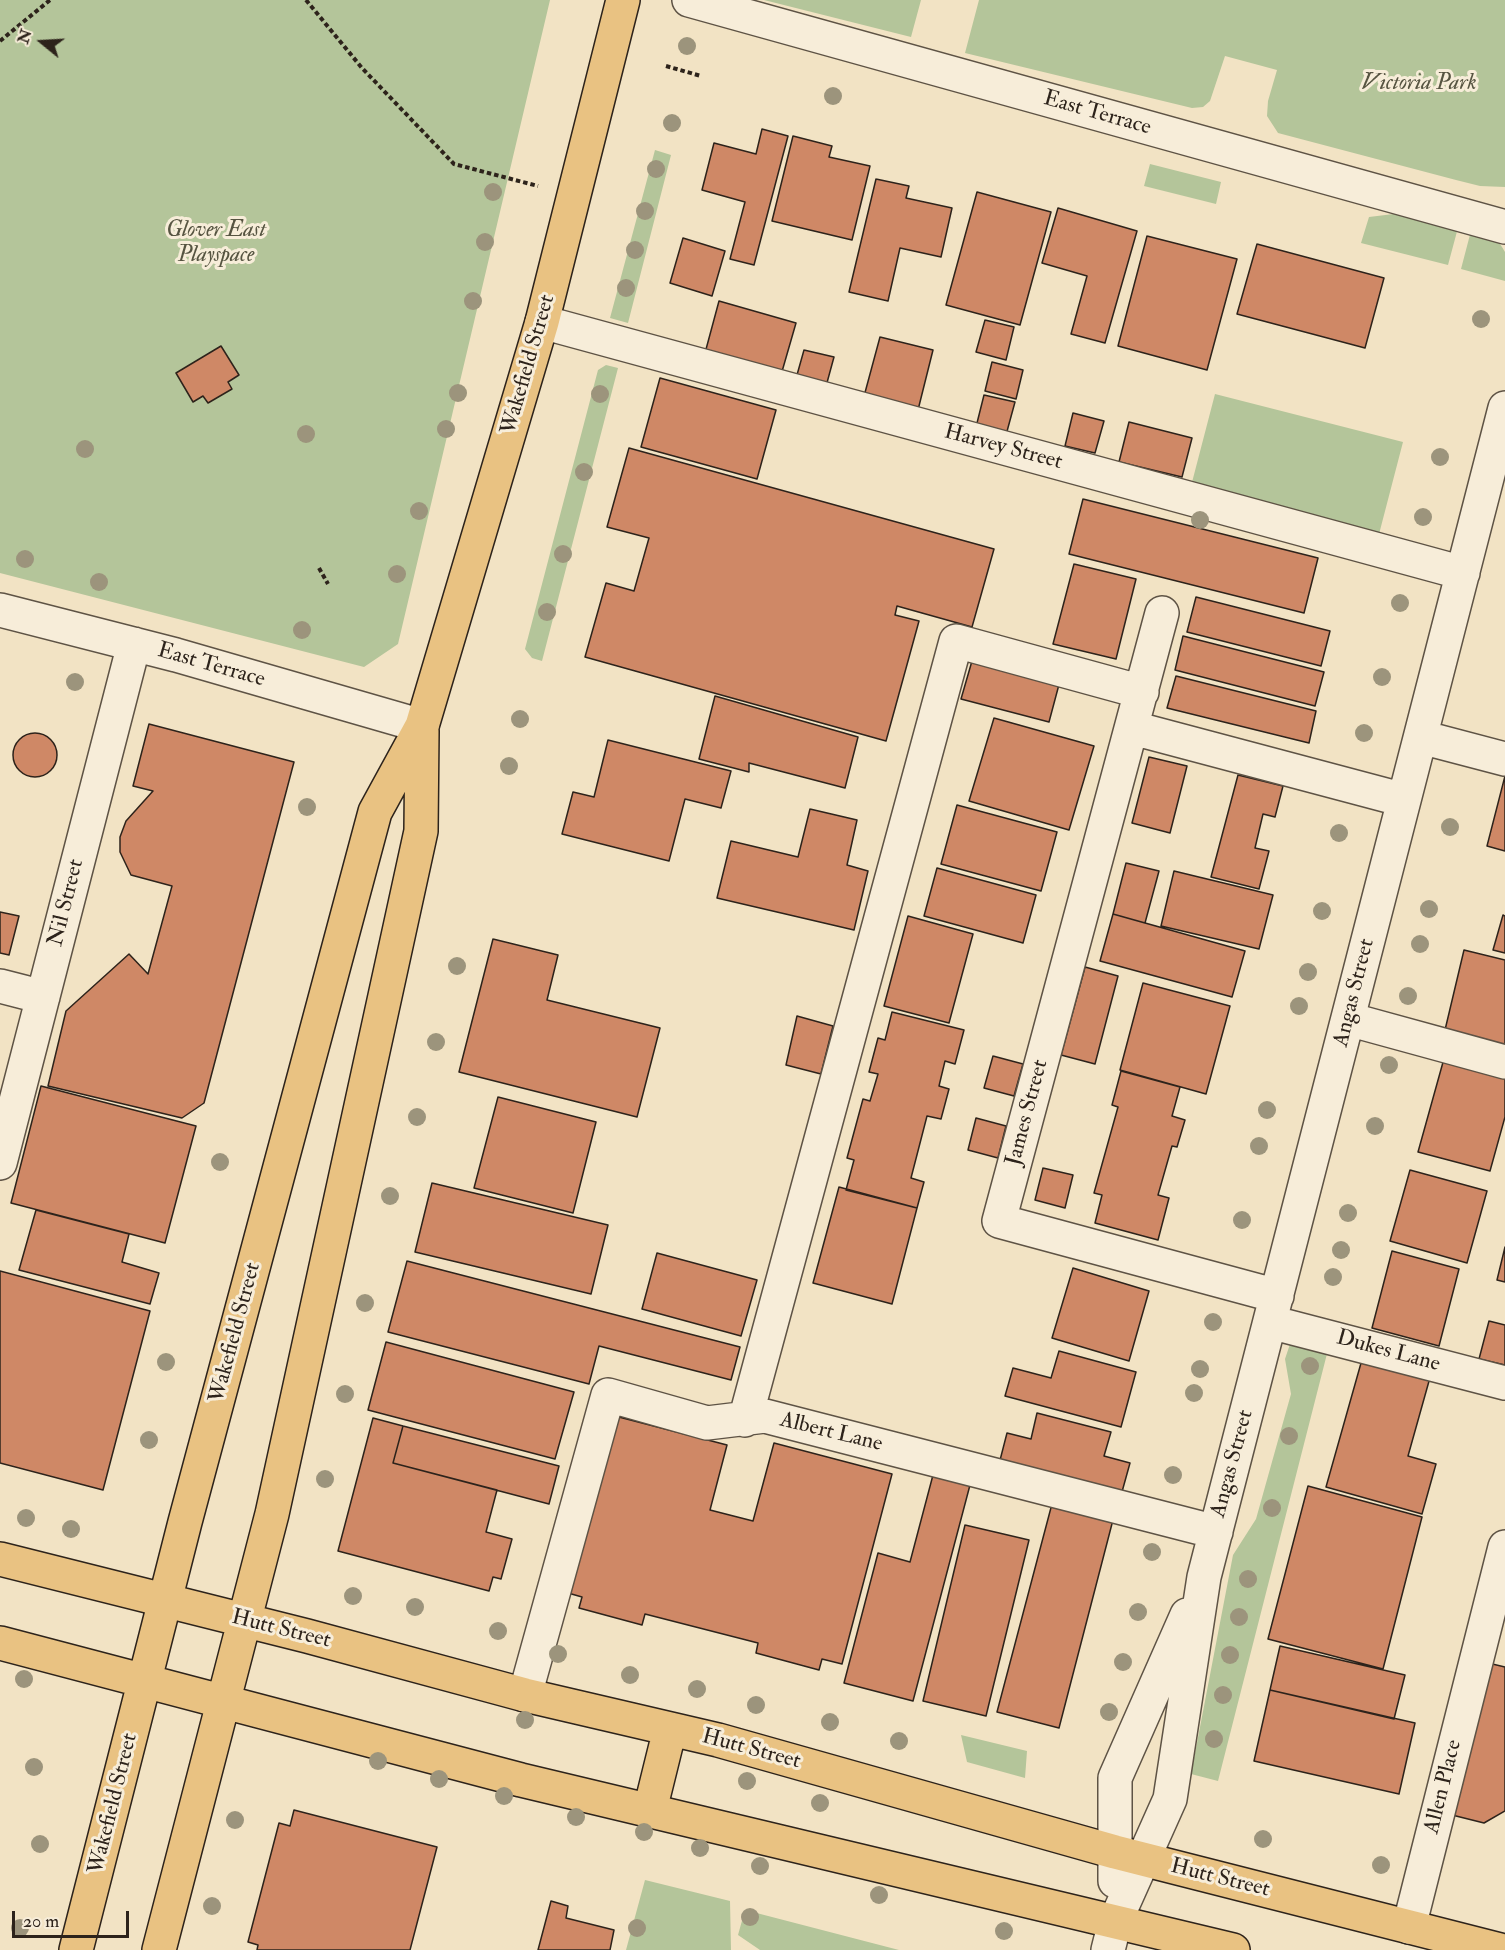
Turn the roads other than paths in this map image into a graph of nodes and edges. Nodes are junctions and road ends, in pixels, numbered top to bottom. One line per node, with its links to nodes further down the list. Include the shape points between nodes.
1 (623, 0): 4 (main road, Wakefield Street)
2 (690, 0): 3 (street, East Terrace)
3 (1505, 227)
4 (542, 322): 6 (street, Harvey Street); 11 (main road, Wakefield Street)
5 (1505, 408): 6 (street, Angas Street)
6 (1463, 573): 13 (street, Angas Street)
7 (0, 610): 9 (street, East Terrace)
8 (1162, 613): 10 (street, James Street)
9 (134, 644): 11 (street, East Terrace); 17 (street, Nil Street)
10 (1142, 692): 12 (street, James Street); 23 (street, via 956,641)
11 (422, 726): 28 (main road, Wakefield Street, via 375,812); 29 (main road, Wakefield Street, via 421,831 272,1514)
12 (1133, 728): 15 (street); 21 (street, James Street, via 999,1221)
13 (1421, 737): 14 (street); 15 (street, Angas Street)
14 (1505, 759)
15 (1404, 800): 18 (street, Angas Street)
16 (0, 986): 17 (street)
17 (43, 997): 20 (street, Nil Street)
18 (1348, 1019): 19 (street); 21 (street, Angas Street)
19 (1505, 1062)
20 (0, 1163)
21 (1273, 1309): 22 (street, Dukes Lane); 24 (street, Angas Street)
22 (1505, 1383)
23 (745, 1420): 24 (street, Albert Lane, via 765,1416); 33 (street, Albert Lane, via 707,1423 608,1395)
24 (1216, 1532): 27 (street, Angas Street)
25 (1505, 1547): 31 (street, Allen Place)
26 (0, 1559): 28 (main road, Hutt Street)
27 (1204, 1577): 37 (street, Angas Street, via 1170,1799); 37 (street, Angas Street, via 1114,1778)
28 (165, 1601): 29 (main road, Hutt Street); 32 (main road, Wakefield Street)
29 (245, 1620): 33 (main road, Hutt Street); 34 (main road, Wakefield Street)
30 (0, 1643): 32 (main road)
31 (1492, 1650): 38 (street, Allen Place)
32 (145, 1681): 34 (main road); 40 (main road, Wakefield Street)
33 (525, 1695): 35 (main road, Hutt Street)
34 (224, 1702): 36 (main road); 41 (main road, Wakefield Street)
35 (670, 1729): 36 (main road); 37 (main road, Hutt Street)
36 (650, 1810): 39 (main road)
37 (1129, 1855): 38 (main road, Hutt Street); 39 (street, Angas Street)
38 (1409, 1927): 43 (main road, Hutt Street)
39 (1112, 1936): 42 (main road)
40 (76, 1950)
41 (159, 1950)
42 (1233, 1950)
43 (1500, 1950)

